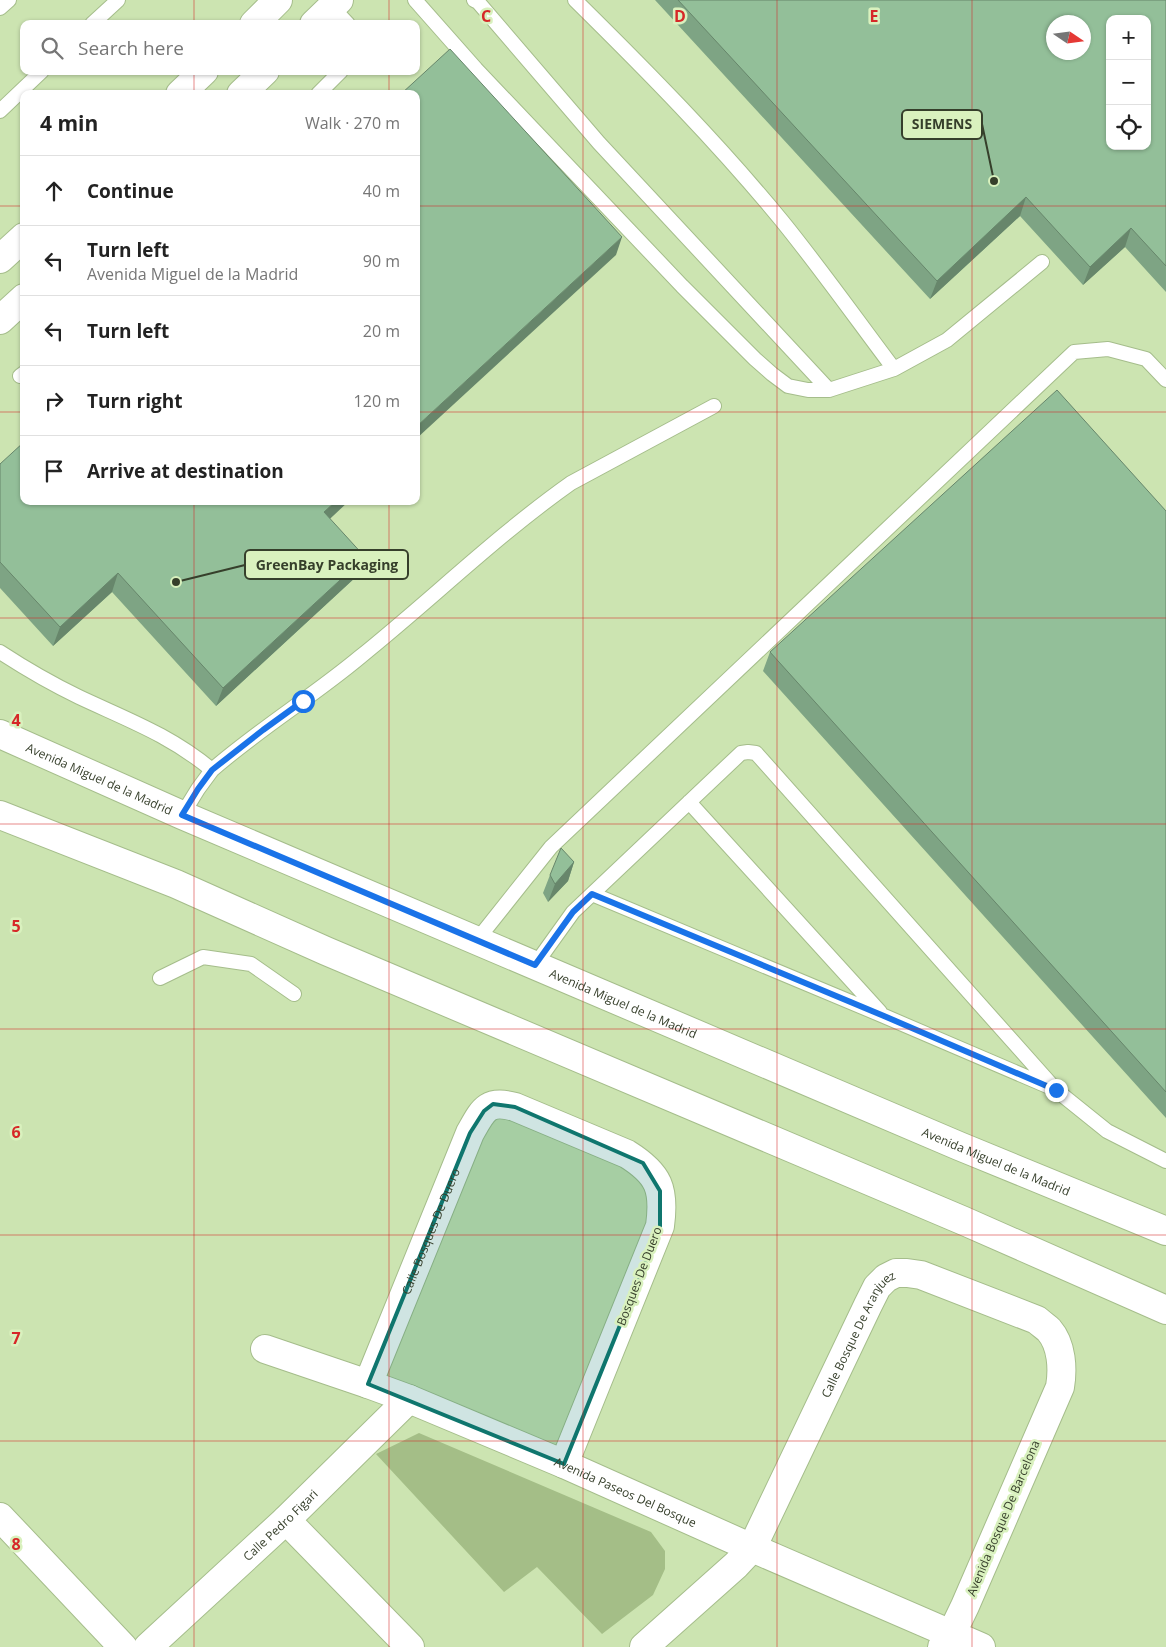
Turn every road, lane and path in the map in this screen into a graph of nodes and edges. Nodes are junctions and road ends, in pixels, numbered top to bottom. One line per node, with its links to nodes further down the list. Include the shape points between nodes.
1 (8, 0): 7 (lane)
2 (118, 0): 8 (lane)
3 (278, 0): 9 (street)
4 (415, 0): 27 (lane, via 634,236 756,360 788,386)
5 (575, 0): 25 (lane, via 631,55 782,221)
6 (477, 1): 27 (lane, via 599,143)
7 (0, 8)
8 (96, 20)
9 (258, 20)
10 (38, 75): 14 (lane)
11 (200, 75): 15 (street)
12 (260, 75): 16 (street)
13 (337, 75): 17 (lane)
14 (22, 90)
15 (184, 90)
16 (245, 90)
17 (322, 90)
18 (20, 92): 19 (lane)
19 (0, 111)
20 (20, 241): 21 (street)
21 (0, 259)
22 (1042, 262): 25 (lane, via 947,340)
23 (20, 302): 24 (street)
24 (0, 320)
25 (894, 369): 27 (lane)
26 (1166, 380): 36 (lane, via 1146,359 1108,348 1074,352 551,847)
27 (829, 390)
28 (714, 406): 31 (lane, via 552,496 342,672)
29 (0, 652): 31 (lane, via 32,673 171,740)
30 (0, 734): 34 (street, Avenida Miguel de la Madrid)
31 (212, 770): 34 (lane)
32 (689, 802): 35 (lane); 40 (lane); 41 (lane, via 741,753 756,753)
33 (0, 815): 45 (street, via 176,884)
34 (182, 815): 36 (street, Avenida Miguel de la Madrid)
35 (592, 894): 37 (lane, via 573,912); 40 (lane)
36 (477, 940): 37 (street, Avenida Miguel de la Madrid)
37 (535, 965): 44 (street, Avenida Miguel de la Madrid)
38 (160, 978): 39 (lane, via 202,956 251,964)
39 (294, 994)
40 (884, 1016): 41 (lane)
41 (1056, 1090): 43 (lane, via 1107,1131)
42 (515, 1107): 47 (street, Calle Bosques De Duero, via 493,1104 484,1111 470,1133); 50 (street, Bosques De Duero, via 643,1163 654,1177 663,1204 660,1226)
43 (1166, 1161)
44 (1166, 1231)
45 (1166, 1310)
46 (265, 1348): 47 (street, Avenida Paseos Del Bosque)
47 (368, 1384): 49 (street, Avenida Paseos Del Bosque)
48 (1060, 1387): 53 (street, Calle Bosque De Aranjuez, via 1062,1376 1058,1346 1050,1331 1037,1320 921,1275 896,1273 878,1287 868,1305); 54 (street, Avenida Bosque De Barcelona)
49 (409, 1400): 50 (street, Avenida Paseos Del Bosque); 52 (street, Calle Pedro Figari)
50 (564, 1464): 53 (street, Avenida Paseos Del Bosque)
51 (0, 1518): 55 (street)
52 (286, 1520): 56 (street, Calle Pedro Figari); 57 (street)
53 (752, 1548): 54 (street, Avenida Paseos Del Bosque); 58 (street, Calle Bosque De Aranjuez)
54 (946, 1641): 59 (street, Avenida Paseos Del Bosque)
55 (123, 1647)
56 (148, 1647)
57 (410, 1647)
58 (644, 1647)
59 (981, 1647)

